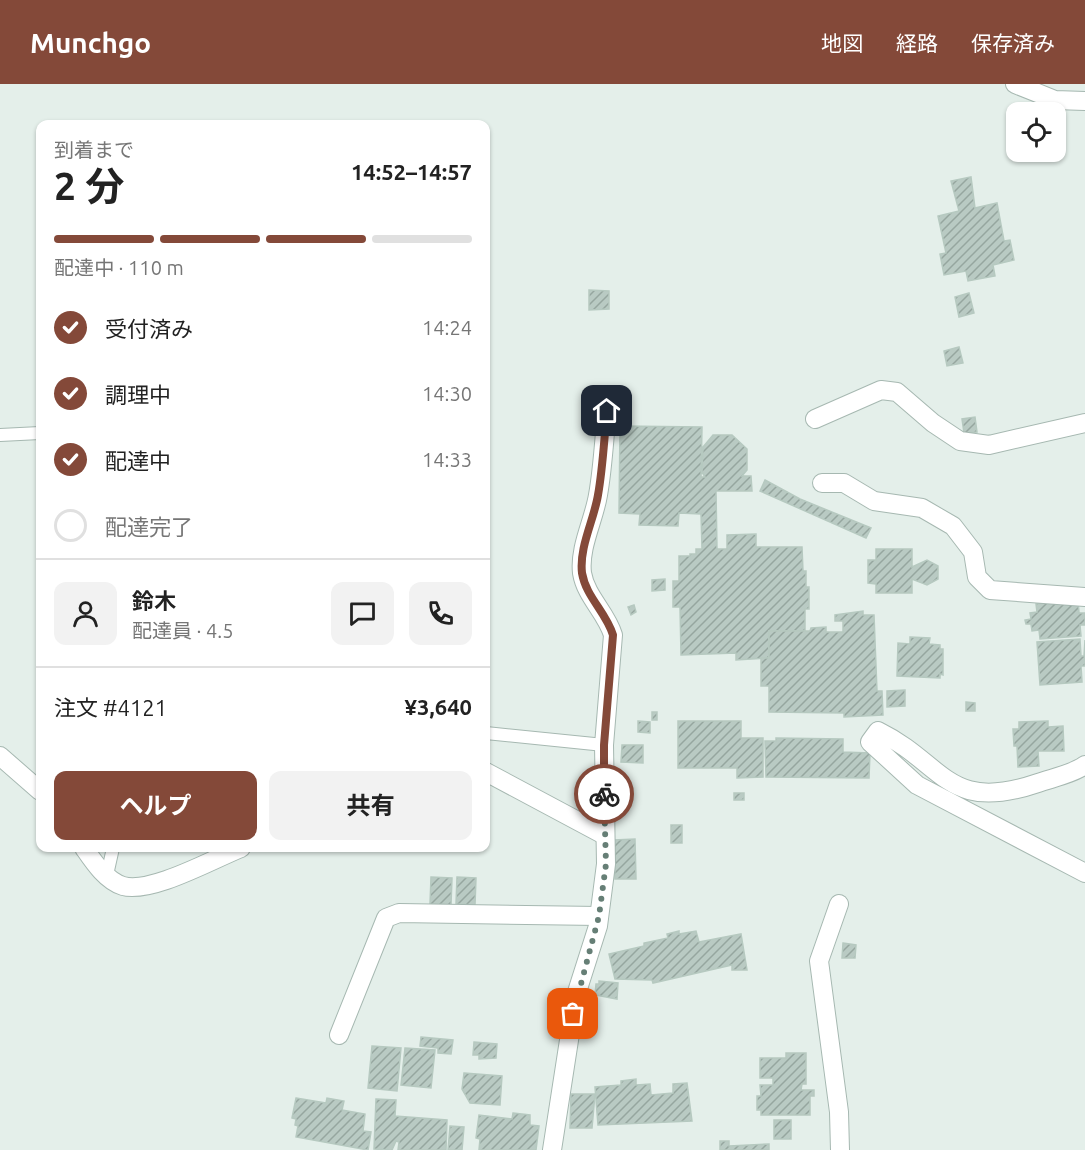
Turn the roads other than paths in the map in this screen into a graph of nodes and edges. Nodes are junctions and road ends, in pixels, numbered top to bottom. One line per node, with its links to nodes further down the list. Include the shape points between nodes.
1 (1015, 84): 2 (street, via 1055,100)
2 (1085, 101)
3 (607, 411): 11 (street, via 598,496 582,572 613,635)
4 (815, 419): 5 (street, via 881,390 897,392 960,441 989,445)
5 (1085, 423)
6 (36, 433): 7 (lane)
7 (0, 435)
8 (822, 483): 9 (street, via 844,483 874,501 922,508 952,526 974,552 977,578 990,590)
9 (1085, 597)
10 (490, 733): 11 (lane)
11 (604, 745): 16 (street)
12 (0, 756): 15 (street)
13 (1085, 765): 20 (street, via 992,794 966,789 942,778 893,738 878,731 870,742 917,785)
14 (490, 774): 16 (street)
15 (36, 788)
16 (604, 835): 23 (street, via 606,864)
17 (87, 852): 21 (street)
18 (112, 852): 21 (lane)
19 (231, 852): 21 (street, via 148,886 123,886)
20 (1085, 873)
21 (107, 875)
22 (839, 904): 26 (street, via 819,961 839,1112)
23 (599, 916): 24 (street, via 399,912 386,918); 25 (street, via 576,995)
24 (339, 1035)
25 (552, 1150)
26 (840, 1150)

